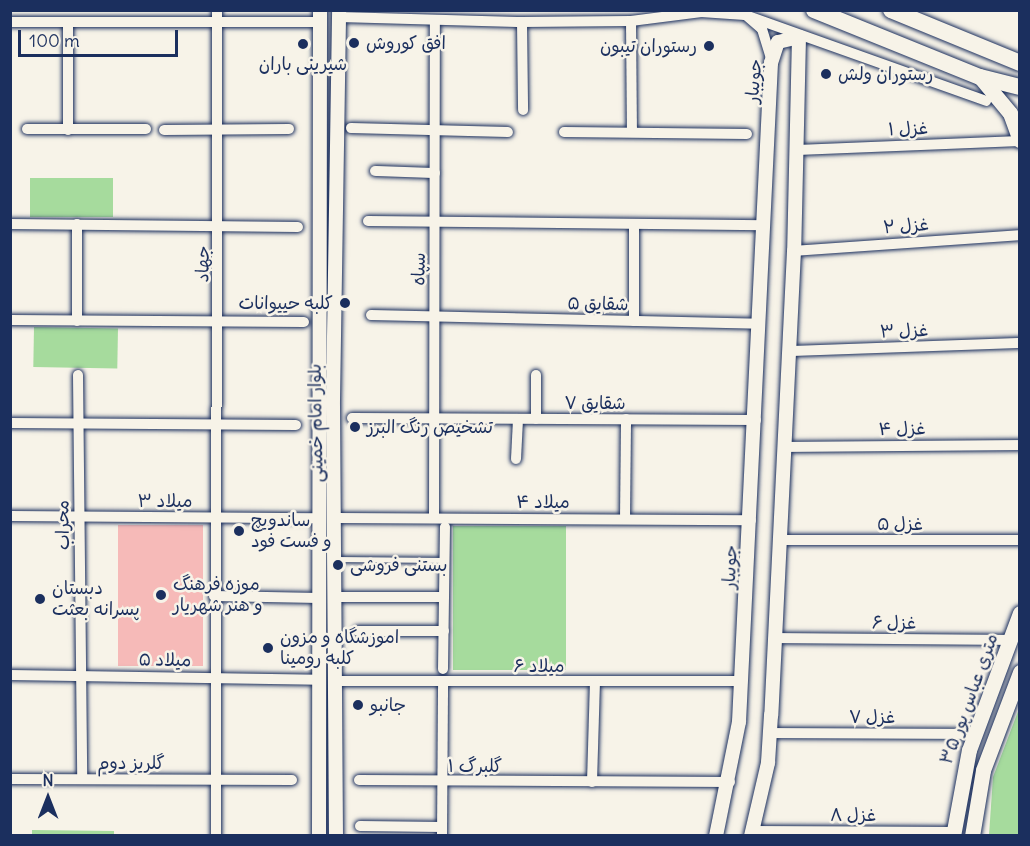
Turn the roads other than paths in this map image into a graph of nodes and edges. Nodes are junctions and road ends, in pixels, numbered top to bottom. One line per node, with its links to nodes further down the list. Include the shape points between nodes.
1 (814, 10): 17 (main road)
2 (891, 10): 16 (main road)
3 (701, 11): 4 (street); 6 (street)
4 (659, 13): 10 (street)
5 (339, 14): 9 (street); 76 (street, بلوار امام خمینی)
6 (745, 15): 14 (street); 15 (street, via 762,29)
7 (217, 16): 8 (street); 12 (street); 24 (street, جهاد)
8 (320, 16): 75 (street, بلوار امام خمینی)
9 (435, 21): 13 (street); 28 (street, سپاه)
10 (631, 21): 13 (street); 31 (street)
11 (10, 22): 12 (street)
12 (68, 22): 26 (street)
13 (522, 22): 20 (street)
14 (798, 37): 15 (street, جویبار, via 778,42); 19 (street); 34 (street)
15 (771, 63): 43 (street, جویبار)
16 (1020, 63)
17 (980, 77): 18 (main road); 33 (main road, via 1010,113)
18 (1020, 87)
19 (986, 101)
20 (523, 110)
21 (351, 128): 28 (street)
22 (27, 129): 26 (street)
23 (146, 129): 26 (street)
24 (218, 129): 25 (street); 27 (street); 41 (street, جهاد)
25 (289, 129)
26 (68, 130)
27 (164, 130)
28 (435, 131): 29 (street); 36 (street, سپاه)
29 (508, 132)
30 (564, 132): 31 (street)
31 (632, 132): 32 (street)
32 (747, 134)
33 (1020, 141): 34 (street, غزل ۱)
34 (797, 150): 46 (street)
35 (375, 171): 36 (street)
36 (435, 173): 38 (street, سپاه)
37 (368, 221): 38 (street)
38 (436, 221): 42 (street); 48 (street, سپاه)
39 (10, 224): 40 (street)
40 (77, 224): 41 (street); 50 (street)
41 (220, 225): 44 (street); 51 (street, جهاد)
42 (634, 225): 43 (street); 52 (street)
43 (765, 225): 54 (street, جویبار)
44 (298, 226)
45 (1020, 234): 46 (street, غزل ۲)
46 (794, 251): 56 (street)
47 (371, 315): 48 (street, شقایق ۵)
48 (434, 317): 52 (street, شقایق ۵); 60 (street, سپاه)
49 (10, 320): 50 (street)
50 (77, 321): 51 (street)
51 (219, 321): 53 (street); 67 (street, جهاد)
52 (634, 321): 54 (street, شقایق ۵)
53 (304, 322)
54 (760, 324): 64 (street, جویبار)
55 (1020, 343): 56 (street, غزل ۳)
56 (790, 351): 70 (street)
57 (78, 375): 66 (street, محراب)
58 (536, 375): 62 (street)
59 (352, 418): 60 (street, شقایق ۷)
60 (434, 418): 61 (street, شقایق ۷); 77 (street, سپاه)
61 (518, 419): 62 (street, شقایق ۷); 71 (street)
62 (536, 419): 63 (street, شقایق ۷)
63 (626, 420): 64 (street, شقایق ۷); 78 (street)
64 (756, 420): 79 (street, جویبار)
65 (10, 423): 66 (street)
66 (79, 424): 67 (street); 73 (street, محراب)
67 (218, 424): 68 (street); 74 (street, جهاد)
68 (296, 425)
69 (1020, 444): 70 (street, غزل ۴)
70 (785, 447): 81 (street)
71 (516, 459)
72 (10, 516): 73 (street, میلاد ۳)
73 (79, 516): 74 (street, میلاد ۳); 97 (street, محراب)
74 (214, 518): 75 (street, میلاد ۳); 85 (street, جهاد)
75 (318, 518): 76 (street); 88 (street, بلوار امام خمینی)
76 (336, 518): 77 (street, میلاد ۴); 83 (street, بلوار امام خمینی)
77 (434, 518): 78 (street, میلاد ۴)
78 (625, 519): 79 (street, میلاد ۴)
79 (751, 520): 101 (street, جویبار)
80 (445, 527): 84 (street)
81 (781, 540): 82 (street, غزل ۵); 92 (street)
82 (1020, 540)
83 (336, 559): 84 (lane); 86 (street, بلوار امام خمینی)
84 (445, 560): 87 (street)
85 (214, 596): 88 (street); 98 (street, جهاد)
86 (336, 597): 87 (street); 100 (street, بلوار امام خمینی)
87 (444, 597): 91 (street)
88 (319, 598): 99 (street, بلوار امام خمینی)
89 (1020, 613): 93 (main road, ۳۵ متری عباس پور)
90 (358, 631): 91 (street)
91 (444, 631): 94 (street)
92 (775, 638): 93 (street, غزل ۶); 104 (street)
93 (1012, 640): 105 (main road, ۳۵ متری عباس پور)
94 (443, 669)
95 (1020, 672): 122 (main road, ۳۵ متری عباس پور, via 983,770)
96 (10, 675): 97 (street, میلاد ۵)
97 (83, 676): 98 (street, میلاد ۵); 107 (street, محراب)
98 (215, 678): 99 (street, میلاد ۵); 108 (street, جهاد)
99 (319, 680): 100 (street); 119 (street, بلوار امام خمینی)
100 (336, 681): 102 (street, میلاد ۶); 120 (street, بلوار امام خمینی)
101 (742, 681): 103 (street, میلاد ۶); 113 (street, جویبار)
102 (443, 682): 103 (street, میلاد ۶); 111 (street)
103 (595, 682): 112 (street)
104 (770, 733): 105 (street, غزل ۷); 116 (street)
105 (974, 734): 117 (main road, ۳۵ متری عباس پور)
106 (10, 779): 107 (street, گلریز دوم)
107 (82, 779): 108 (street, گلریز دوم)
108 (216, 779): 109 (street, گلریز دوم); 118 (street, جهاد)
109 (292, 780)
110 (359, 780): 111 (street, گلبرگ ۱)
111 (442, 782): 112 (street, گلبرگ ۱); 115 (street)
112 (592, 782): 113 (street, گلبرگ ۱)
113 (730, 782): 121 (street, جویبار)
114 (360, 826): 115 (street)
115 (442, 831)
116 (751, 833): 117 (street, غزل ۸)
117 (953, 834)
118 (216, 836)
119 (319, 836)
120 (336, 836)
121 (716, 836)
122 (972, 836)

